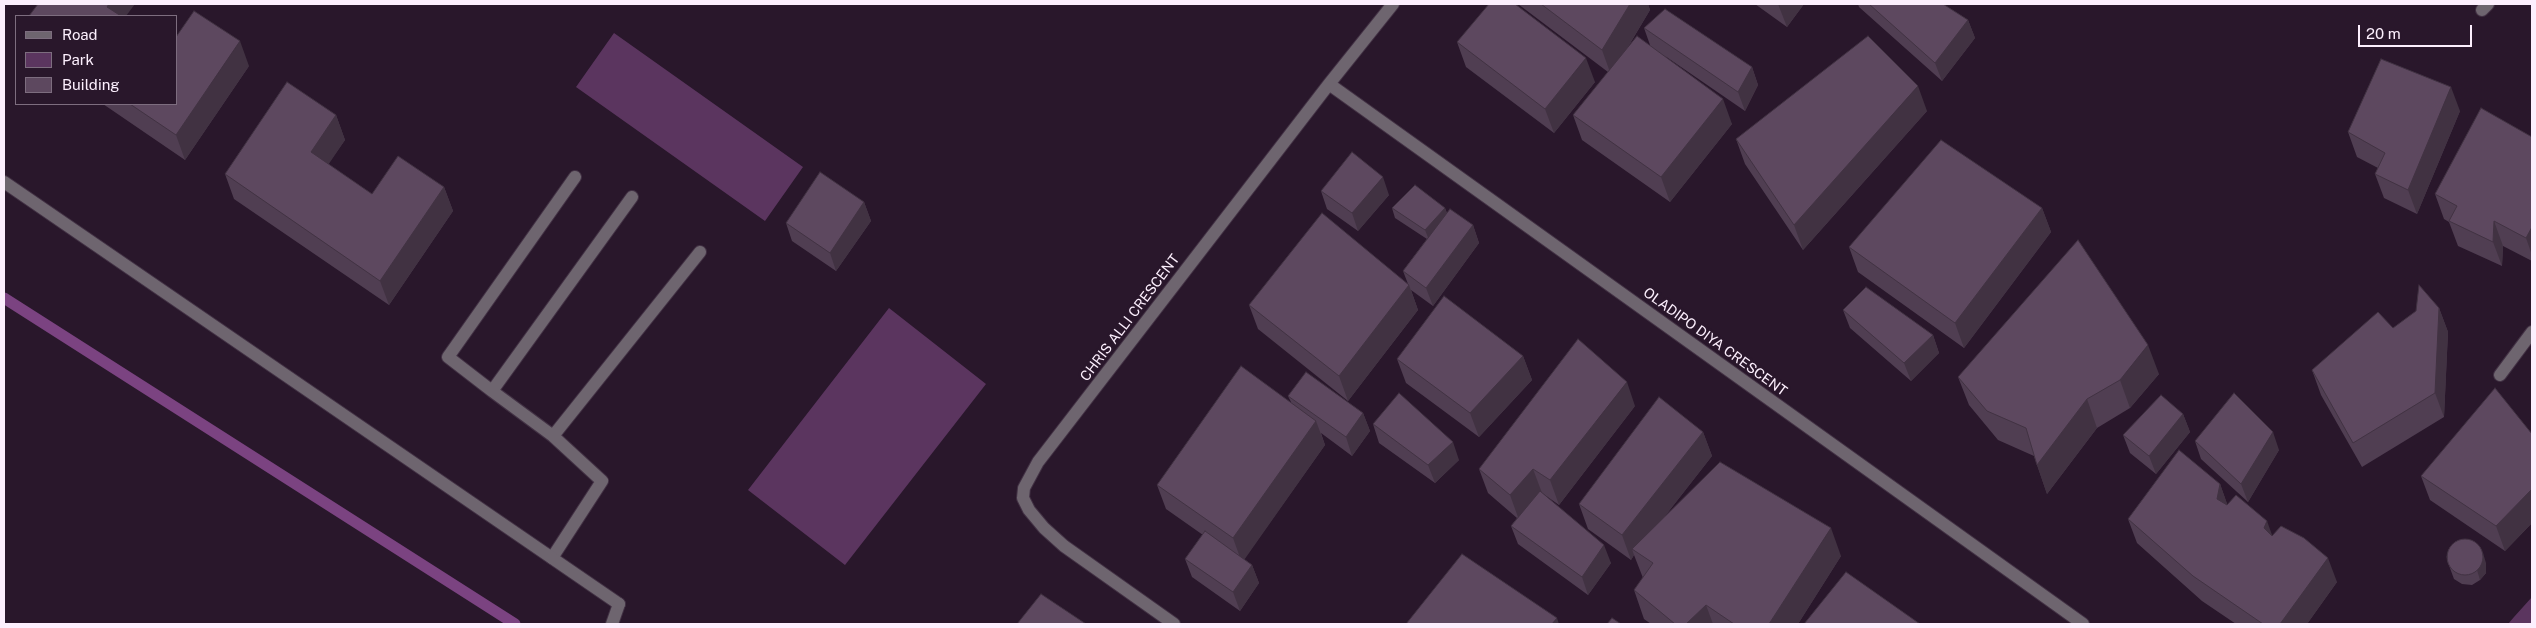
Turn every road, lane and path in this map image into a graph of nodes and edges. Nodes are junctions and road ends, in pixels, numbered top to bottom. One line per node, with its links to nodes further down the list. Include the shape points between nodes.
1 (1393, 4): 2 (street, CHRIS ALLI CRESCENT)
2 (1329, 84): 13 (street, CHRIS ALLI CRESCENT, via 1038,462 1024,488 1023,498 1044,528 1064,546); 14 (street, OLADIPO DIYA CRESCENT)
3 (575, 177): 9 (street, via 448,357)
4 (4, 182): 11 (street)
5 (632, 197): 9 (street)
6 (700, 252): 10 (street)
7 (2532, 332): 8 (street)
8 (2500, 375)
9 (492, 391): 10 (street)
10 (553, 436): 11 (street, via 602,481)
11 (552, 558): 12 (street, via 618,604)
12 (612, 624)
13 (1174, 624)
14 (2083, 624)

